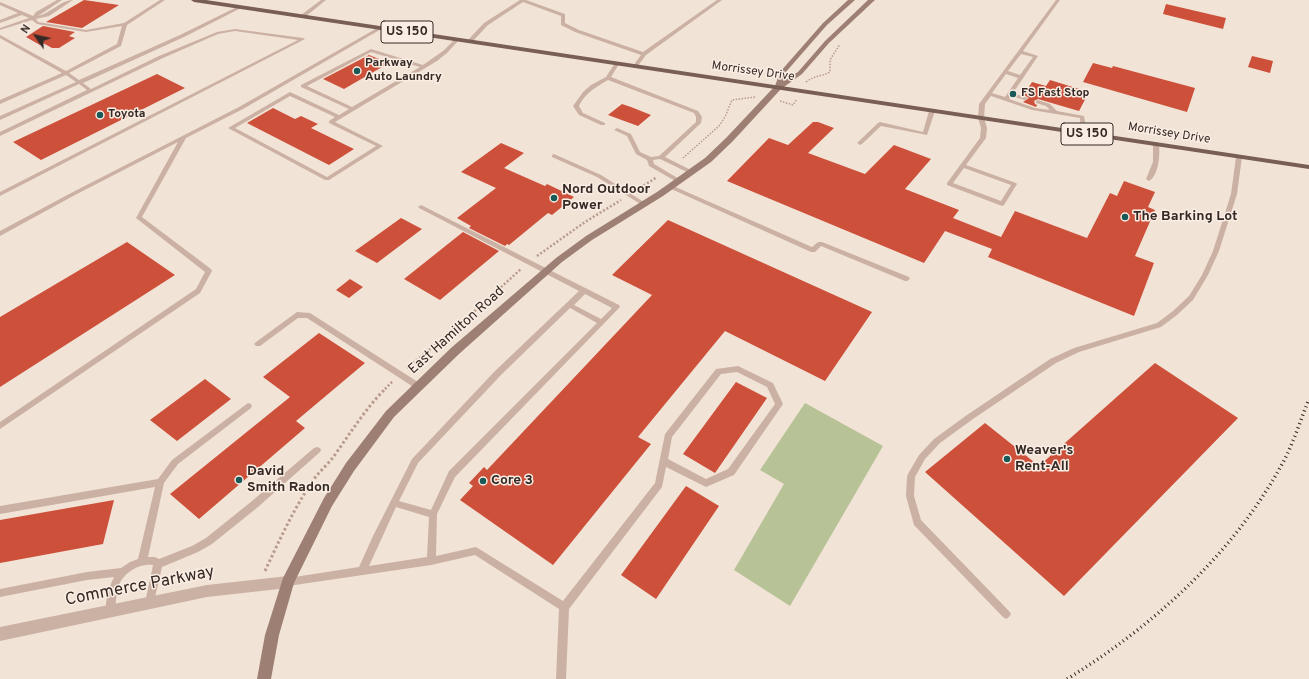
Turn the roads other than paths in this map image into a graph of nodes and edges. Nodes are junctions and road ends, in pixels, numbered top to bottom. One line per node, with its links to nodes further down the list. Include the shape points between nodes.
1 (60, 0): 16 (lane)
2 (71, 0): 16 (lane, via 47,14)
3 (163, 0): 18 (lane)
4 (194, 0): 12 (main road, Morrissey Drive / US 150)
5 (324, 0): 15 (lane)
6 (522, 0): 23 (lane, via 486,24); 25 (lane, via 563,15 563,24 577,31)
7 (720, 0): 25 (lane)
8 (852, 0): 34 (main road, East Hamilton Road, via 825,24 782,73)
9 (872, 0): 34 (main road, East Hamilton Road, via 832,37 800,73)
10 (1058, 0): 24 (lane)
11 (0, 3): 14 (lane)
12 (241, 7): 15 (main road, Morrissey Drive / US 150); 33 (lane)
13 (0, 8): 17 (lane, via 10,12)
14 (22, 13): 16 (lane); 17 (lane)
15 (303, 16): 19 (main road, Morrissey Drive / US 150)
16 (33, 18): 18 (lane, via 37,23 86,31); 20 (lane)
17 (2, 21)
18 (125, 24): 30 (lane, via 119,45)
19 (381, 28): 22 (main road, Morrissey Drive / US 150); 52 (lane, via 241,108)
20 (0, 29)
21 (0, 36): 30 (lane)
22 (456, 40): 23 (main road, Morrissey Drive / US 150); 28 (lane, via 445,52)
23 (470, 42): 26 (main road, Morrissey Drive / US 150)
24 (1020, 52): 29 (lane); 31 (lane, via 1036,56)
25 (644, 54): 27 (lane)
26 (617, 64): 27 (main road, Morrissey Drive / US 150); 32 (lane)
27 (635, 66): 34 (main road, Morrissey Drive / US 150)
28 (424, 67): 42 (lane); 42 (lane, via 371,50 303,86)
29 (1005, 72): 31 (lane); 36 (lane)
30 (66, 73): 33 (lane); 40 (lane)
31 (1021, 77): 37 (lane)
32 (608, 78): 48 (lane, via 581,95 576,106 581,114); 56 (lane, via 696,112 699,122)
33 (79, 82): 35 (lane); 46 (lane)
34 (778, 88): 43 (main road, Morrissey Drive / US 150); 61 (main road, East Hamilton Road, via 729,140)
35 (91, 91): 51 (lane); 64 (lane, via 217,33 235,30 303,40)
36 (990, 94): 39 (lane); 47 (lane, via 982,104)
37 (1010, 94): 38 (lane); 39 (lane)
38 (1025, 98)
39 (1006, 100): 44 (lane, via 1034,109)
40 (0, 102)
41 (1038, 102): 44 (lane, via 1048,105)
42 (353, 109): 45 (lane)
43 (932, 110): 47 (main road, Morrissey Drive / US 150); 53 (lane, via 925,134 880,124)
44 (1055, 112): 50 (lane, via 1082,117)
45 (339, 117): 45 (lane, via 290,94 231,128 327,179 380,146 331,122)
46 (0, 118)
47 (981, 118): 50 (main road, Morrissey Drive / US 150); 59 (lane, via 983,138)
48 (603, 124)
49 (617, 130): 58 (lane, via 629,134 638,153)
50 (1084, 133): 54 (main road, Morrissey Drive / US 150)
51 (0, 134)
52 (184, 137): 67 (lane); 76 (lane, via 138,218 209,271 198,292)
53 (860, 143)
54 (1156, 144): 57 (main road, Morrissey Drive / US 150); 62 (lane, via 1157,163)
55 (554, 156): 65 (lane, via 599,176)
56 (661, 157): 58 (lane); 61 (lane)
57 (1239, 157): 60 (main road, Morrissey Drive / US 150); 93 (lane, via 1234,194 1216,251 1191,298 1159,325 1077,350 1053,362 937,441 922,457 911,478 910,496 917,522)
58 (650, 159): 63 (lane, via 651,165)
59 (963, 166): 59 (lane, via 949,184 1002,204 1014,184)
60 (1309, 167)
61 (691, 172): 63 (main road, East Hamilton Road)
62 (1149, 178)
63 (675, 184): 65 (main road, East Hamilton Road); 69 (lane, via 813,250 820,243)
64 (0, 194)
65 (644, 204): 68 (main road, East Hamilton Road, via 589,238)
66 (421, 207): 68 (lane)
67 (0, 234)
68 (546, 271): 70 (lane); 74 (main road, East Hamilton Road)
69 (907, 279)
70 (584, 291): 71 (lane); 72 (lane, via 617,307)
71 (569, 306): 72 (lane); 80 (lane, via 498,372 415,461)
72 (602, 322): 82 (lane, via 452,474)
73 (258, 344): 74 (lane, via 297,315 308,315)
74 (418, 386): 88 (main road, East Hamilton Road, via 390,414 350,467 328,502)
75 (248, 406): 79 (lane, via 175,462)
76 (0, 426)
77 (317, 450): 85 (lane, via 209,541)
78 (663, 461): 78 (lane, via 668,436 719,371 738,369 770,385 779,404 731,472 706,483); 91 (lane, via 659,484)
79 (160, 482): 81 (lane); 84 (lane)
80 (394, 503): 82 (lane); 86 (lane)
81 (0, 510)
82 (433, 514): 83 (lane)
83 (431, 561): 86 (lane); 91 (lane, via 476,551)
84 (142, 562): 85 (lane, via 155,561); 87 (lane)
85 (158, 564): 90 (lane)
86 (362, 571): 88 (lane)
87 (124, 572): 89 (lane, via 87,576); 92 (lane, via 117,580)
88 (288, 582): 90 (street, Commerce Parkway, via 207,591); 95 (main road, East Hamilton Road, via 272,635)
89 (0, 593)
90 (150, 603): 92 (street, Commerce Parkway)
91 (564, 607): 96 (lane)
92 (110, 611): 94 (street, Commerce Parkway)
93 (1006, 614)
94 (0, 634)
95 (264, 679)
96 (561, 679)

